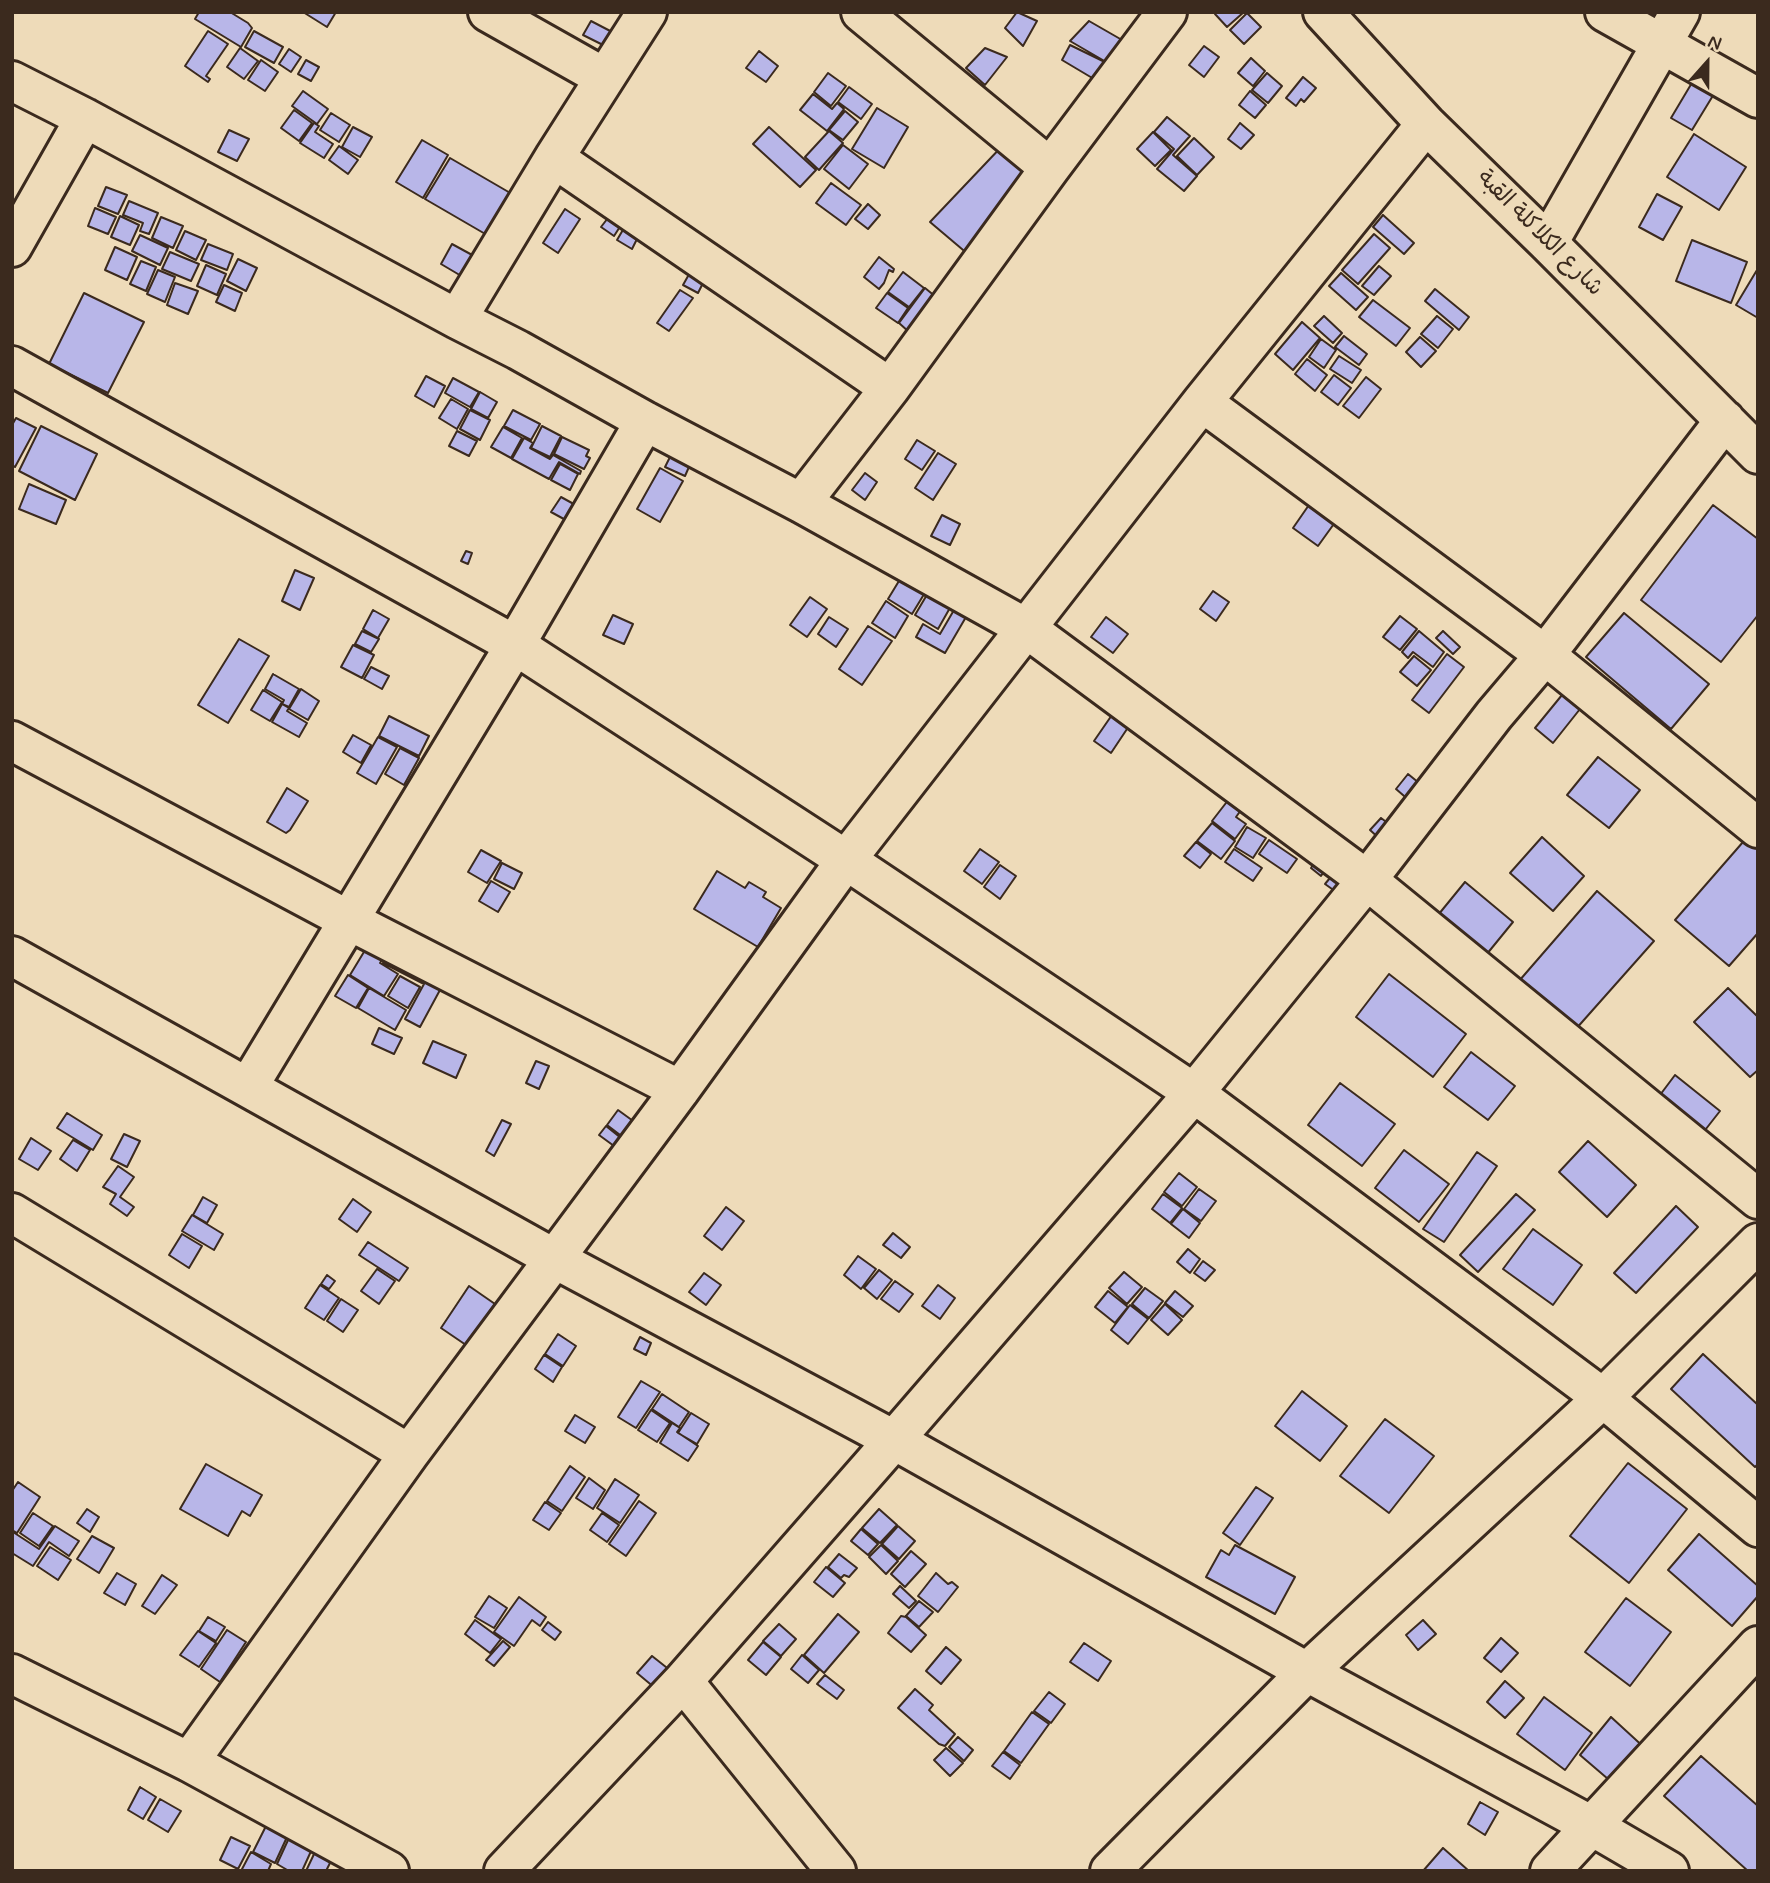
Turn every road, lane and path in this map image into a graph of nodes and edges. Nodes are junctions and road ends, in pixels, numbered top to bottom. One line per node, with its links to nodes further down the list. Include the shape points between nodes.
1 (488, 12): 8 (street)
2 (647, 12): 8 (street)
3 (861, 12): 14 (street)
4 (1167, 12): 14 (street)
5 (1323, 12): 12 (street, شارع الكلاكلة القبة)
6 (1605, 12): 7 (street)
7 (1671, 28): 10 (street); 15 (street)
8 (606, 78): 13 (street)
9 (12, 81): 11 (street)
10 (1758, 98)
11 (85, 118): 16 (street); 17 (street)
12 (1426, 124): 15 (street, شارع الكلاكلة القبة); 20 (street)
13 (554, 158): 17 (street); 19 (street)
14 (1050, 169): 19 (street)
15 (1548, 243): 21 (street, شارع الكلاكلة القبة)
16 (12, 247)
17 (457, 319): 22 (street)
18 (12, 366): 26 (street)
19 (890, 388): 24 (street)
20 (1202, 402): 25 (street); 27 (street)
21 (1725, 420): 23 (street, شارع الكلاكلة القبة); 27 (street)
22 (645, 421): 24 (street); 26 (street)
23 (1758, 454)
24 (801, 503): 25 (street)
25 (1026, 628): 30 (street); 31 (street)
26 (515, 645): 30 (street); 32 (street)
27 (1545, 655): 29 (street); 31 (street)
28 (12, 741): 32 (street)
29 (1758, 828)
30 (846, 860): 35 (street); 36 (street)
31 (1367, 880): 36 (street); 37 (street)
32 (350, 920): 34 (street); 35 (street)
33 (12, 956): 34 (street)
34 (248, 1087): 40 (street)
35 (680, 1090): 40 (street)
36 (1194, 1093): 41 (street); 42 (street)
37 (1758, 1199)
38 (12, 1213): 43 (street)
39 (1758, 1243): 41 (street)
40 (555, 1259): 42 (street); 43 (street)
41 (1603, 1398): 44 (street); 46 (street)
42 (894, 1440): 46 (street); 48 (street)
43 (409, 1454): 49 (street)
44 (1758, 1527)
45 (1758, 1646): 50 (street)
46 (1307, 1672): 50 (street); 54 (street)
47 (12, 1674): 49 (street)
48 (682, 1681): 52 (street); 53 (street)
49 (189, 1762): 51 (street)
50 (1592, 1826): 55 (street); 56 (street)
51 (388, 1871)
52 (504, 1871)
53 (836, 1871)
54 (1111, 1871)
55 (1550, 1871)
56 (1669, 1871)

